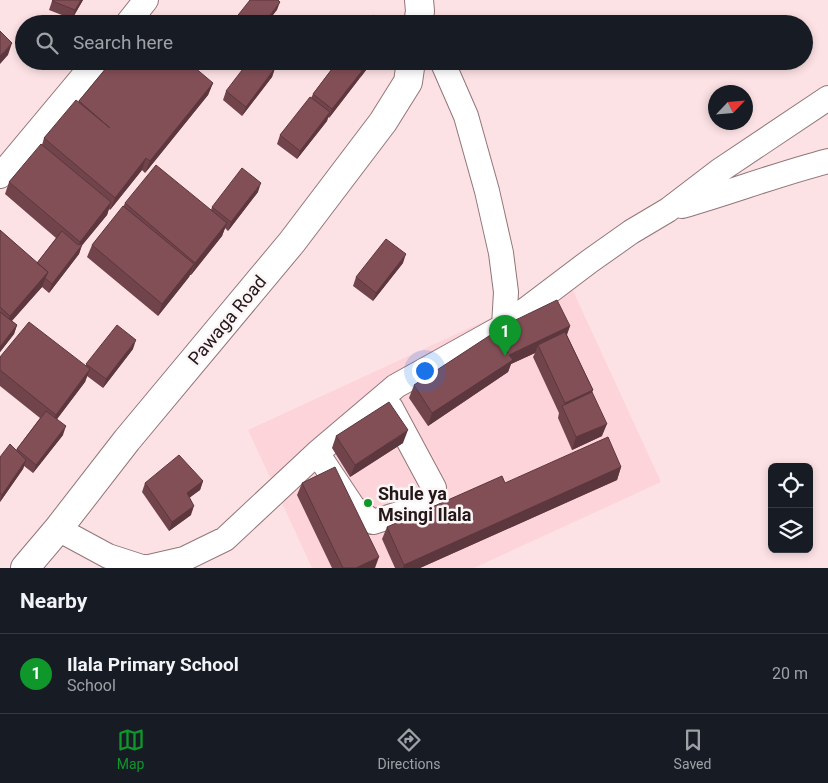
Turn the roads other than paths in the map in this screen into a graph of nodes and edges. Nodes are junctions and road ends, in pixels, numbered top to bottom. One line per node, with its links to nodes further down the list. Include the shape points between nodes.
1 (146, 0): 2 (street)
2 (134, 15)
3 (88, 70): 8 (street)
4 (410, 70): 13 (main road, Pawaga Road, via 408,82 383,122 292,242 127,440)
5 (446, 70): 10 (street, via 466,116 487,191 506,292)
6 (828, 98): 9 (street)
7 (828, 161): 9 (street)
8 (0, 176)
9 (668, 210): 10 (street, via 631,232)
10 (504, 326): 11 (street, via 396,386)
11 (385, 396): 12 (street); 12 (street, via 434,488 430,502 373,522 353,508)
12 (317, 453): 13 (street, via 225,539 184,559 145,568 108,556)
13 (58, 529): 14 (main road, Pawaga Road)
14 (25, 568)

